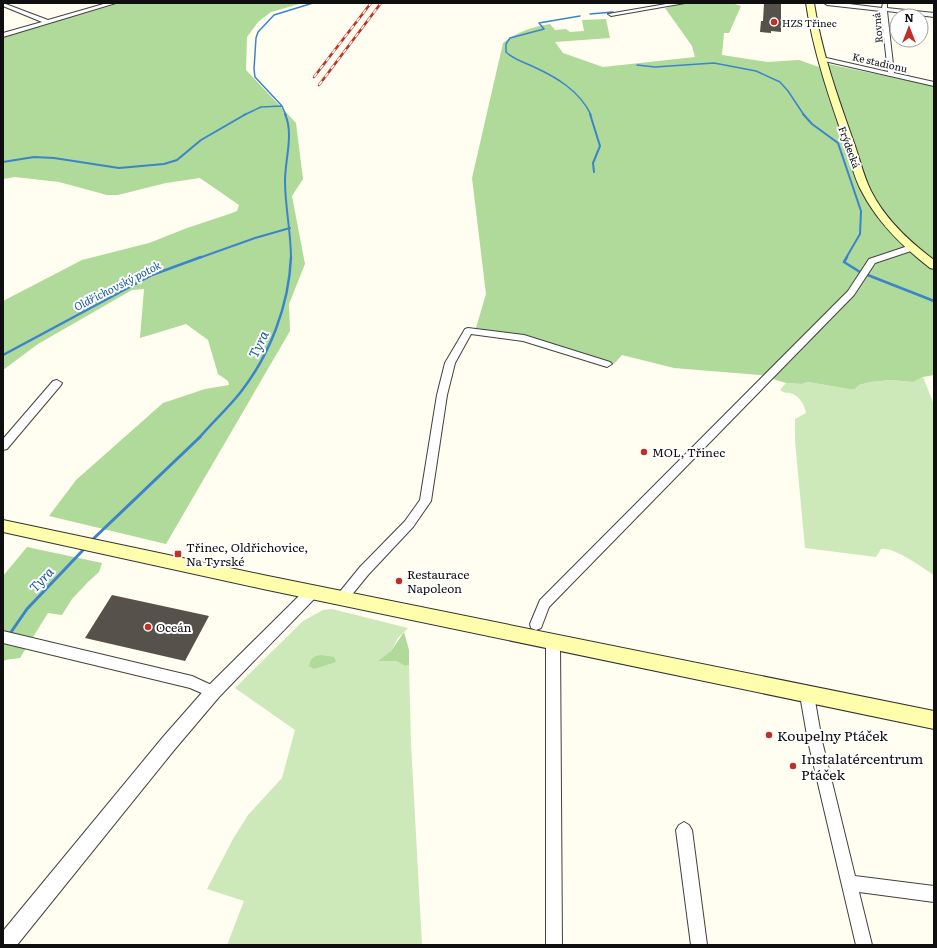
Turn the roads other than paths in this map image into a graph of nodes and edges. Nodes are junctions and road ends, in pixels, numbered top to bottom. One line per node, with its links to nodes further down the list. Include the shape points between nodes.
1 (113, 3): 10 (street)
2 (682, 3): 8 (street)
3 (810, 3): 12 (main road, Frýdecká)
4 (826, 3): 7 (street)
5 (886, 3): 7 (street, Rovná)
6 (3, 4): 10 (street)
7 (884, 10): 9 (street); 13 (street, Rovná)
8 (612, 14)
9 (934, 15)
10 (48, 22): 11 (street)
11 (3, 35)
12 (822, 59): 13 (street, Ke stadionu); 15 (main road, Frýdecká, via 866,191 878,210)
13 (891, 75): 14 (street, Ke stadionu)
14 (934, 84)
15 (911, 248): 16 (main road, Frýdecká); 23 (street, via 872,261 850,293 544,604)
16 (934, 266)
17 (607, 364): 22 (street, via 524,338 468,331 450,363 442,395 425,501 409,524)
18 (57, 383): 19 (street)
19 (3, 446)
20 (3, 526): 21 (main road)
21 (312, 592): 22 (main road); 26 (street)
22 (342, 598): 25 (main road)
23 (536, 624)
24 (3, 637): 26 (street, via 192,682)
25 (552, 642): 27 (main road); 33 (street)
26 (213, 692): 32 (street)
27 (807, 695): 28 (main road); 30 (street, via 815,741)
28 (934, 720)
29 (684, 830): 34 (street)
30 (849, 884): 31 (street); 35 (street)
31 (934, 894)
32 (4, 945)
33 (554, 945)
34 (699, 945)
35 (864, 945)

